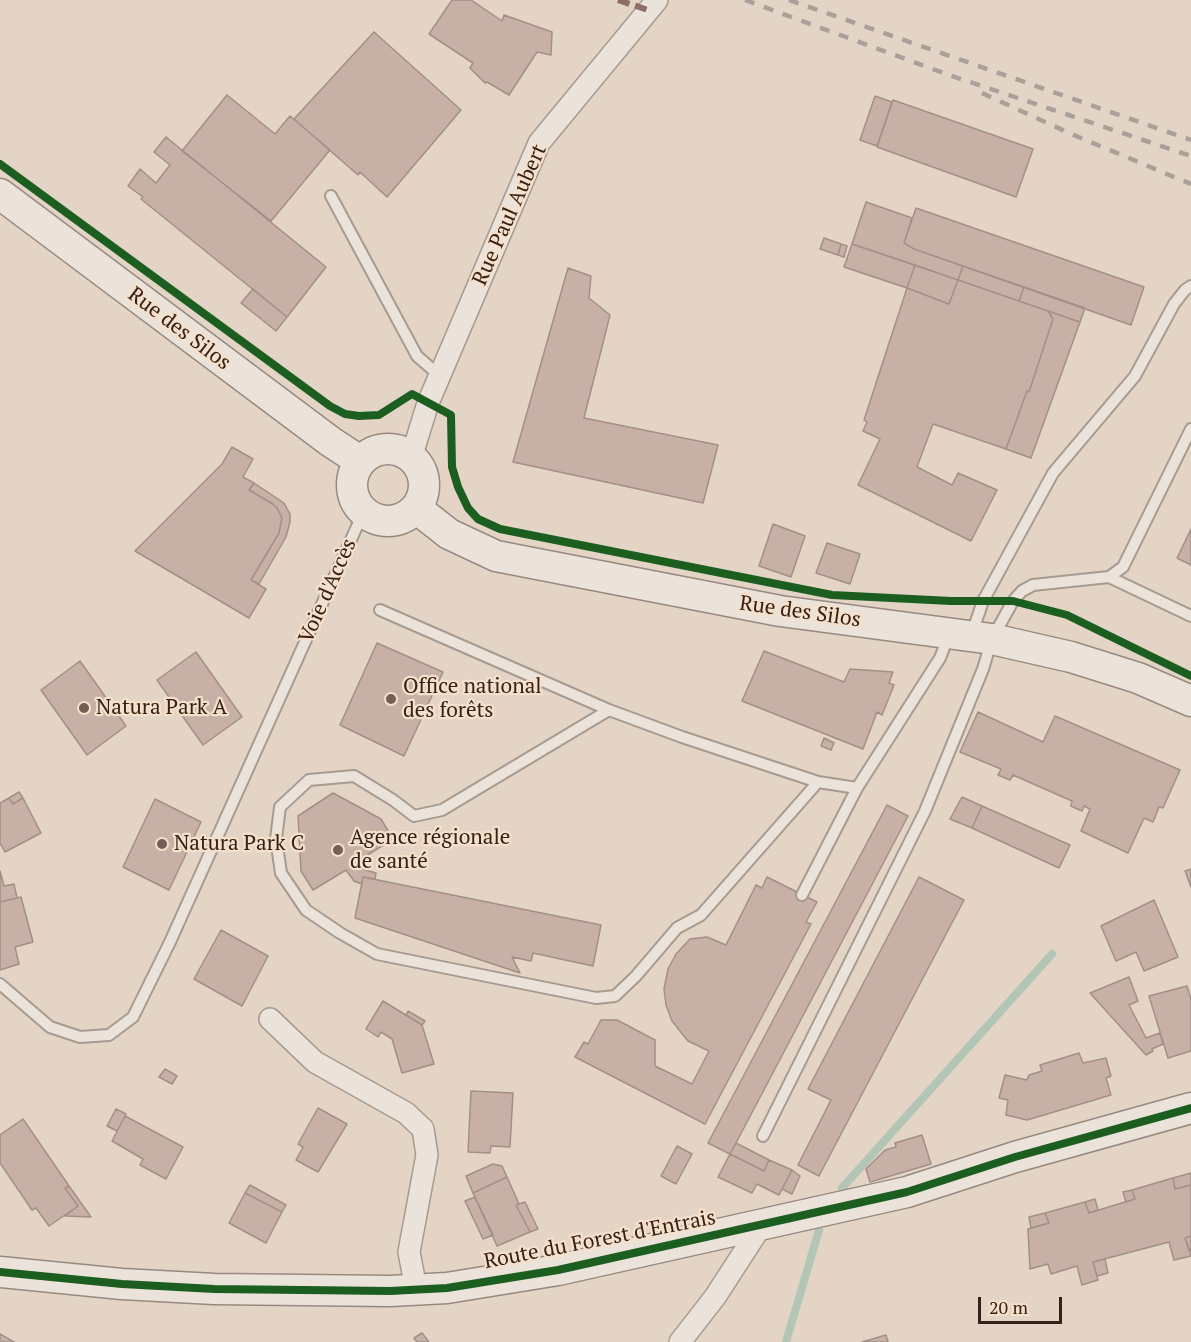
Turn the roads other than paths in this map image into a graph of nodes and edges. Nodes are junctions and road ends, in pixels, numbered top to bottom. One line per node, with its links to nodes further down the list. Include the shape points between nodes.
1 (657, 0): 5 (street, Rue Paul Aubert, via 539,143)
2 (0, 194): 8 (street, Rue des Silos)
3 (331, 196): 5 (lane, via 417,356)
4 (1191, 286): 14 (lane, via 1174,304 1135,376 1053,473 983,601)
5 (440, 376): 7 (street, Rue Paul Aubert)
6 (1191, 429): 11 (lane, via 1123,567)
7 (411, 458): 8 (street, via 391,449 379,450); 9 (street, via 420,469 423,482)
8 (360, 461): 10 (street, via 351,487)
9 (416, 508): 10 (street, via 391,521 376,520); 14 (street, Rue des Silos, via 449,534 496,556 780,611)
10 (363, 513): 20 (lane, Voie d'Accès, via 133,1017 109,1035 80,1037 50,1027)
11 (1110, 577): 13 (lane); 14 (lane, via 1033,585)
12 (380, 610): 16 (lane)
13 (1191, 616)
14 (971, 636): 15 (street, Rue des Silos, via 1071,657); 18 (lane, via 940,658); 23 (lane, via 983,669 925,811)
15 (1191, 700)
16 (609, 710): 17 (lane); 17 (lane, via 442,810 414,816 354,776 309,780 280,807 276,839 281,873 306,910 377,954 596,998 615,996 677,928 701,915)
17 (818, 782): 18 (lane)
18 (857, 788): 19 (lane)
19 (802, 894)
20 (0, 984)
21 (270, 1019): 26 (street, via 315,1062 406,1113 423,1129 427,1155 409,1252)
22 (1191, 1108): 24 (street, Route du Forest d'Entrais, via 907,1192)
23 (763, 1136)
24 (761, 1226): 26 (street, Route du Forest d'Entrais, via 558,1270 447,1288); 27 (street)
25 (0, 1272): 26 (street, Route du Forest d'Entrais, via 214,1290)
26 (416, 1289)
27 (680, 1342)

